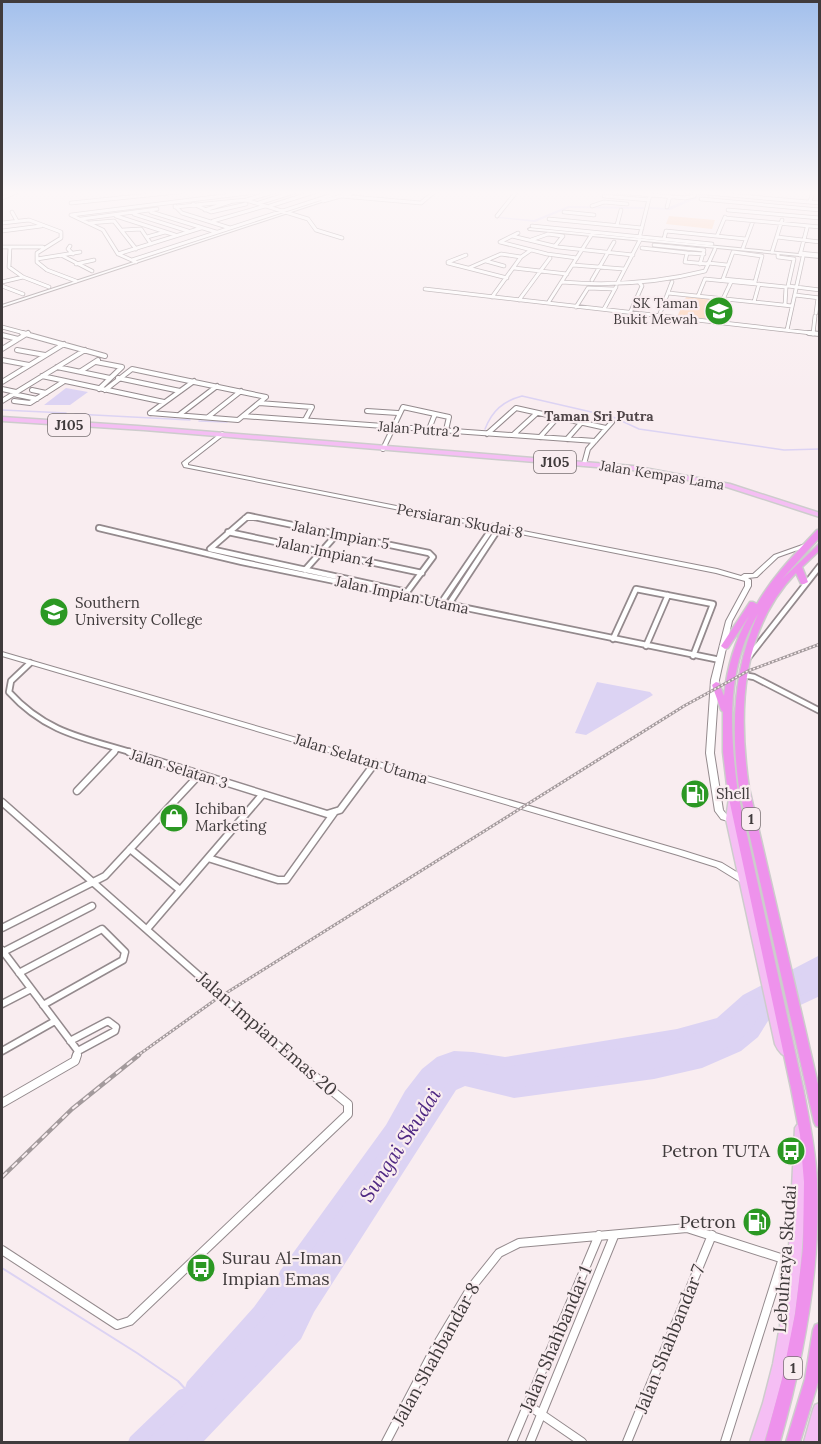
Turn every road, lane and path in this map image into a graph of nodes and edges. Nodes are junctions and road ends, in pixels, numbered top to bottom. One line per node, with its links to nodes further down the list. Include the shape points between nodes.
1 (8, 258): 38 (street, via 9,267)
2 (43, 258): 21 (street)
3 (66, 258): 25 (street)
4 (127, 258): 23 (street)
5 (140, 258): 23 (street)
6 (141, 258): 23 (street)
7 (458, 258): 32 (street, via 448,263)
8 (492, 258): 24 (street)
9 (520, 258): 33 (street)
10 (550, 258): 36 (street)
11 (577, 258): 28 (street)
12 (604, 258): 31 (street)
13 (631, 258): 34 (street)
14 (685, 258): 26 (street)
15 (702, 258): 26 (street)
16 (710, 258): 27 (street)
17 (730, 258): 29 (street)
18 (761, 258): 29 (street, via 753,282 723,279)
19 (789, 258): 50 (street, via 794,259 788,285)
20 (800, 258): 50 (street)
21 (38, 259): 41 (street, via 47,270)
22 (94, 260): 25 (street)
23 (133, 261): 41 (street)
24 (486, 261): 30 (street); 32 (street)
25 (74, 264): 35 (street)
26 (700, 264): 27 (street)
27 (708, 264): 29 (street); 43 (street, via 705,271 686,277)
28 (573, 265): 31 (street); 37 (street)
29 (727, 265)
30 (504, 266)
31 (599, 267): 34 (street); 40 (street)
32 (469, 268): 39 (street)
33 (514, 268): 36 (street); 39 (street)
34 (624, 269): 49 (street)
35 (92, 271)
36 (540, 271): 37 (street); 60 (street)
37 (567, 274): 42 (street)
38 (23, 277): 46 (street); 48 (street)
39 (507, 278): 57 (street)
40 (592, 280)
41 (76, 282): 64 (street)
42 (562, 282): 49 (street); 62 (street)
43 (639, 282): 49 (street); 68 (street, via 642,286)
44 (672, 282): 53 (street)
45 (731, 282): 47 (street); 56 (street, via 705,279); 59 (street)
46 (2, 284): 54 (street)
47 (759, 284): 61 (street); 63 (street, via 788,287)
48 (50, 287)
49 (616, 287): 66 (street, via 588,288); 67 (street)
50 (796, 287): 52 (street); 55 (street)
51 (424, 289): 57 (street)
52 (819, 290)
53 (668, 293): 56 (street); 70 (street)
54 (23, 294)
55 (795, 295): 58 (street); 65 (street)
56 (698, 296): 59 (street)
57 (492, 297): 60 (street)
58 (819, 298): 69 (street)
59 (723, 299): 61 (street)
60 (519, 300): 62 (street)
61 (754, 302): 63 (street)
62 (548, 303): 66 (street)
63 (785, 305): 65 (street)
64 (2, 306)
65 (792, 306): 72 (street)
66 (576, 307): 67 (street)
67 (604, 309): 68 (street)
68 (630, 313): 70 (street)
69 (816, 314): 74 (street)
70 (658, 316): 72 (street)
71 (2, 327): 73 (street)
72 (786, 330): 74 (street)
73 (28, 333): 77 (street); 78 (street)
74 (813, 334): 75 (street)
75 (819, 334)
76 (2, 335): 77 (street)
77 (18, 339): 79 (street)
78 (64, 344): 81 (street); 82 (street)
79 (3, 347)
80 (17, 350): 82 (street)
81 (85, 350): 83 (street); 87 (street)
82 (45, 355): 86 (street)
83 (105, 356): 85 (street)
84 (2, 360): 86 (street)
85 (96, 362): 88 (street); 92 (street, via 121,366)
86 (29, 365): 90 (street)
87 (57, 367): 88 (street); 91 (street)
88 (80, 372): 92 (street)
89 (2, 374): 90 (street)
90 (12, 376): 95 (street)
91 (42, 376): 96 (street); 104 (street)
92 (110, 378): 99 (street)
93 (118, 378): 94 (street, via 132,369); 101 (street); 102 (street)
94 (194, 381): 97 (street); 102 (street)
95 (2, 382)
96 (63, 382): 99 (street); 105 (street)
97 (217, 386): 103 (street); 116 (street)
98 (2, 389): 104 (street)
99 (99, 389): 101 (street)
100 (32, 390): 105 (street)
101 (105, 390): 109 (street)
102 (180, 391): 109 (street)
103 (239, 391): 111 (street, via 265,398); 118 (street)
104 (14, 393): 106 (street); 107 (street)
105 (46, 393): 106 (street)
106 (37, 399): 110 (street)
107 (2, 401)
108 (14, 401): 110 (street)
109 (164, 402): 116 (street, via 150,413)
110 (30, 403)
111 (259, 403): 117 (street); 121 (street, via 312,407)
112 (367, 411): 113 (street)
113 (399, 411): 115 (street, via 405,407); 124 (street)
114 (537, 412): 119 (street); 130 (street, via 514,408); 132 (street)
115 (435, 414): 127 (street); 128 (street, via 450,418)
116 (179, 415): 118 (street)
117 (243, 416): 118 (street, via 238,420); 121 (street, Jalan Putra 2)
118 (208, 417)
119 (558, 417): 122 (street); 133 (street)
120 (2, 419): 125 (main road, Jalan Kempas Lama / J105)
121 (305, 420): 124 (street, Jalan Putra 2)
122 (582, 422): 126 (street); 134 (street)
123 (612, 422): 126 (street)
124 (393, 427): 127 (street, Jalan Putra 2); 137 (street)
125 (138, 428): 129 (main road, Jalan Kempas Lama / J105); 131 (main road, Jalan Kempas Lama / J105)
126 (606, 428): 136 (street)
127 (429, 429): 128 (street, Jalan Putra 2)
128 (446, 430): 130 (street, Jalan Putra 2)
129 (208, 434): 131 (main road, Jalan Kempas Lama / J105); 135 (main road)
130 (487, 434): 132 (street, Jalan Putra 2)
131 (221, 435): 135 (street); 137 (main road, Jalan Kempas Lama / J105)
132 (513, 435): 133 (street, Jalan Putra 2)
133 (540, 437): 134 (street, Jalan Putra 2)
134 (567, 439): 136 (street, Jalan Putra 2)
135 (213, 441): 141 (street, Persiaran Skudai 8, via 185,463 189,467)
136 (595, 441): 138 (street)
137 (384, 446): 138 (main road, Jalan Kempas Lama / J105, via 409,452)
138 (584, 464): 139 (main road, Jalan Kempas Lama / J105, via 721,484)
139 (819, 517)
140 (99, 528): 162 (street, Jalan Impian Utama)
141 (496, 528): 152 (street); 153 (street); 156 (street, Persiaran Skudai 8)
142 (228, 532): 144 (street, Jalan Impian 5, via 246,516); 147 (street, Jalan Impian 4); 151 (street, via 210,549)
143 (819, 532): 145 (highway, Lebuhraya Skudai / 1)
144 (337, 534): 147 (street); 148 (street, Jalan Impian 5)
145 (807, 545): 156 (street, Persiaran Skudai 8, via 776,556 756,576); 161 (highway, Lebuhraya Skudai / 1)
146 (819, 545): 150 (highway, 1)
147 (321, 552): 151 (street); 155 (street, Jalan Impian 4)
148 (433, 557): 155 (street)
149 (819, 566): 157 (street)
150 (798, 567): 157 (highway); 169 (highway, 1, via 765,608)
151 (305, 570): 159 (street)
152 (464, 570): 153 (street); 162 (street)
153 (472, 571): 154 (street); 163 (street)
154 (478, 572)
155 (422, 573): 159 (street)
156 (730, 574): 166 (street, via 749,582 729,621)
157 (804, 582): 169 (street)
158 (636, 589): 160 (street); 164 (street)
159 (407, 592)
160 (668, 595): 165 (street); 168 (street, via 712,604)
161 (764, 595): 166 (highway, via 751,606); 175 (highway, Lebuhraya Skudai / 1, via 748,624 730,676)
162 (441, 603): 163 (street, Jalan Impian Utama)
163 (449, 604): 164 (street, Jalan Impian Utama)
164 (613, 639): 165 (street, Jalan Impian Utama)
165 (646, 646): 168 (street, Jalan Impian Utama)
166 (725, 646): 171 (street)
167 (2, 654): 170 (street, Jalan Selatan Utama)
168 (693, 656): 171 (street, Jalan Impian Utama)
169 (746, 660): 172 (highway, 1)
170 (30, 663): 176 (street, Jalan Selatan 3, via 11,681 11,697 50,727); 177 (street, Jalan Selatan Utama)
171 (719, 663): 173 (street)
172 (742, 675): 174 (street, via 754,677); 207 (highway, 1, via 738,753)
173 (715, 690): 175 (highway); 184 (street, via 711,765 719,811)
174 (819, 711)
175 (726, 712): 180 (highway, Lebuhraya Skudai / 1)
176 (116, 750): 178 (street, Jalan Selatan 3); 179 (street)
177 (375, 763): 183 (street); 188 (street, Jalan Selatan Utama)
178 (199, 775): 181 (street, Jalan Selatan 3); 185 (street)
179 (77, 791)
180 (733, 794): 184 (main road, Lebuhraya Skudai); 195 (highway, Lebuhraya Skudai / 1)
181 (262, 795): 183 (street, Jalan Selatan 3); 187 (street)
182 (2, 802): 189 (street, Jalan Impian Emas 20)
183 (334, 813): 187 (street, via 286,880)
184 (731, 819): 186 (main road, Lebuhraya Skudai)
185 (130, 849): 189 (street, via 105,876); 191 (street)
186 (739, 856): 188 (street, via 735,862); 190 (main road, Lebuhraya Skudai)
187 (208, 858): 191 (street)
188 (719, 865): 190 (street, Jalan Selatan Utama)
189 (94, 882): 193 (street); 194 (street, Jalan Impian Emas 20)
190 (745, 882): 195 (main road, Lebuhraya Skudai)
191 (180, 890): 194 (street)
192 (92, 906): 196 (street)
193 (2, 928)
194 (147, 930): 211 (street, Jalan Impian Emas 20, via 348,1104 348,1114 130,1321 117,1325)
195 (764, 952): 206 (highway, Lebuhraya Skudai / 1)
196 (3, 954): 197 (street)
197 (19, 974): 198 (street); 200 (street, via 102,929 125,952 123,960)
198 (31, 989): 199 (street); 200 (street)
199 (2, 1004)
200 (43, 1005): 201 (street)
201 (55, 1021): 202 (street); 203 (street)
202 (70, 1041): 204 (street); 204 (street, via 108,1021 116,1027)
203 (2, 1051)
204 (78, 1051): 205 (street, via 75,1061)
205 (2, 1103)
206 (801, 1110): 213 (main road); 225 (highway, Lebuhraya Skudai / 1, via 811,1183 805,1291 790,1382)
207 (819, 1122)
208 (599, 1235): 210 (street, Jalan Shahbandar 8); 215 (street, Jalan Shahbandar 1); 218 (street, Jalan Shahbandar 8, via 519,1243 499,1253 452,1318)
209 (712, 1235): 210 (street, Jalan Shahbandar 8, via 687,1228); 212 (street, Jalan Shahbandar 8); 222 (street, Jalan Shahbandar 7)
210 (614, 1236): 217 (street)
211 (2, 1250)
212 (783, 1258): 213 (street, Jalan Shahbandar 8); 223 (street)
213 (797, 1263): 224 (main road, via 777,1374)
214 (819, 1330): 226 (highway, 1, via 812,1379)
215 (528, 1405): 217 (street); 219 (street, Jalan Shahbandar 1)
216 (819, 1410): 227 (main road)
217 (541, 1413): 220 (street); 221 (street)
218 (386, 1443)
219 (512, 1443)
220 (530, 1443)
221 (582, 1443)
222 (627, 1443)
223 (725, 1443)
224 (757, 1443)
225 (772, 1443)
226 (794, 1443)
227 (811, 1443)

